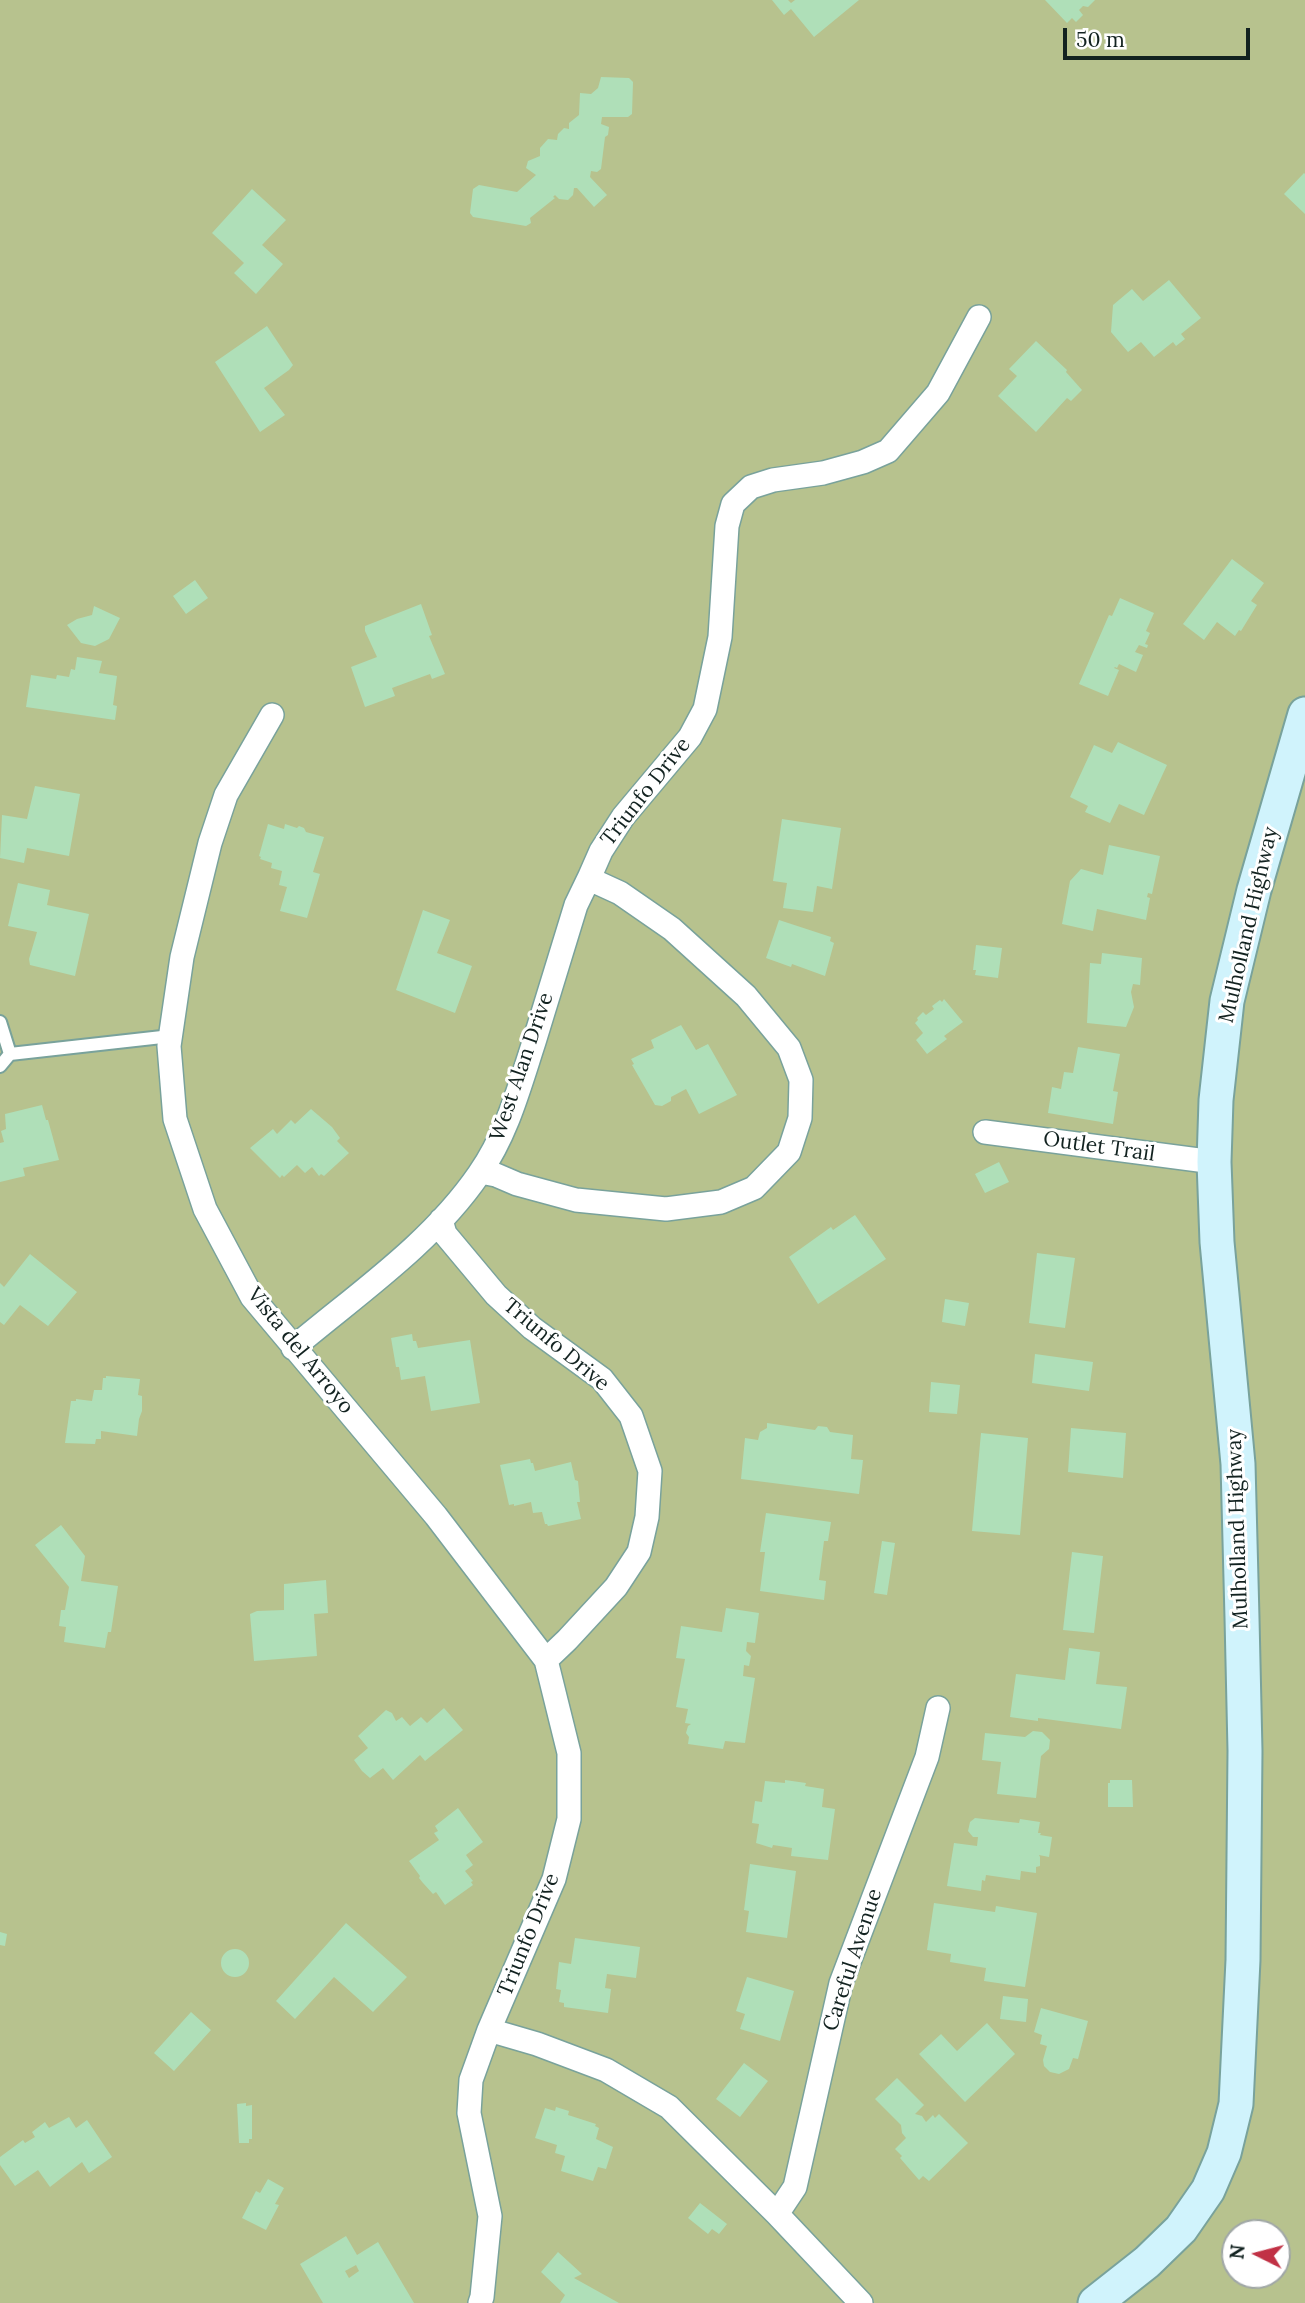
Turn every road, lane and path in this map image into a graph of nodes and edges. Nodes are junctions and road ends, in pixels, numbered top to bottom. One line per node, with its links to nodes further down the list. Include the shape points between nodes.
1 (979, 317): 4 (street, Triunfo Drive, via 938,393 888,452 863,462 751,487 733,504 727,526 720,637 705,709 690,737 622,817)
2 (1305, 714): 10 (main road, Mulholland Highway, via 1227,1000)
3 (272, 715): 6 (street, Vista del Arroyo, via 226,795 182,957)
4 (590, 876): 11 (street, West Alan Drive, via 576,905 518,1093 501,1138); 11 (street, via 672,929 746,996 789,1048 801,1080 800,1118 789,1152 754,1188 721,1202 666,1209 576,1200)
5 (0, 1022): 7 (lane)
6 (171, 1036): 7 (lane); 13 (street, Vista del Arroyo, via 175,1119 205,1209 252,1297)
7 (10, 1054): 8 (lane)
8 (0, 1066)
9 (985, 1132): 10 (street, Outlet Trail)
10 (1214, 1162): 20 (main road, Mulholland Highway, via 1238,1464 1242,1592 1244,1960 1236,2104 1224,2153 1208,2190 1181,2229)
11 (481, 1172): 12 (street, West Alan Drive)
12 (441, 1220): 13 (street, West Alan Drive); 14 (street, Triunfo Drive, via 445,1234 496,1295 601,1379 631,1416 650,1471 639,1552 616,1587)
13 (293, 1348): 14 (street, Vista del Arroyo, via 436,1516)
14 (546, 1660): 16 (street, Triunfo Drive, via 569,1753 569,1819 554,1879)
15 (938, 1708): 17 (street, Careful Avenue, via 927,1757 841,1983 794,2186)
16 (489, 2031): 17 (street, via 606,2070 669,2107); 18 (street, Triunfo Drive, via 471,2080 469,2113 490,2216)
17 (777, 2214): 19 (street)
18 (480, 2303)
19 (861, 2303)
20 (1095, 2303)

